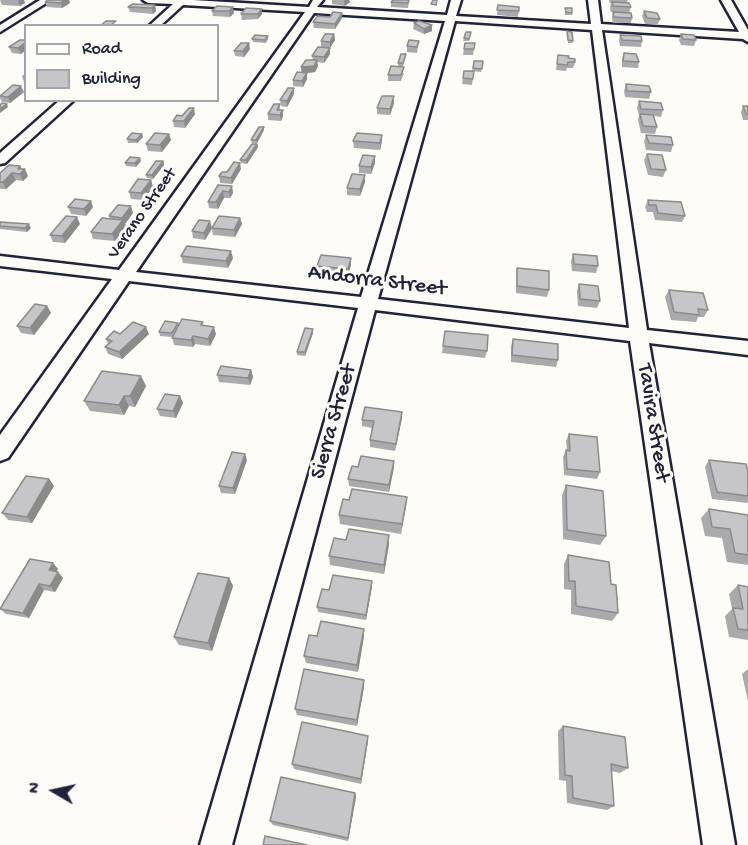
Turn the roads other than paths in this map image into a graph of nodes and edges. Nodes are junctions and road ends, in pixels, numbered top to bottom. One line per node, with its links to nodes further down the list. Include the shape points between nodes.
1 (46, 0): 10 (street)
2 (148, 0): 5 (street)
3 (593, 0): 9 (street, Tavira Street)
4 (726, 0): 11 (street)
5 (182, 1): 6 (street); 8 (street)
6 (315, 5): 7 (street); 15 (street, Verano Street)
7 (454, 9): 9 (street); 16 (street, Sierra Street)
8 (156, 24)
9 (597, 27): 11 (street); 17 (street, Tavira Street)
10 (0, 29)
11 (748, 37)
12 (66, 102): 13 (street)
13 (0, 160)
14 (0, 261): 15 (street, Andorra Street)
15 (124, 275): 16 (street, Andorra Street); 19 (street, Verano Street)
16 (368, 304): 17 (street, Andorra Street); 20 (street, Sierra Street)
17 (639, 336): 18 (street, Andorra Street); 21 (street, Tavira Street)
18 (748, 348)
19 (0, 452)
20 (216, 845)
21 (719, 845)

